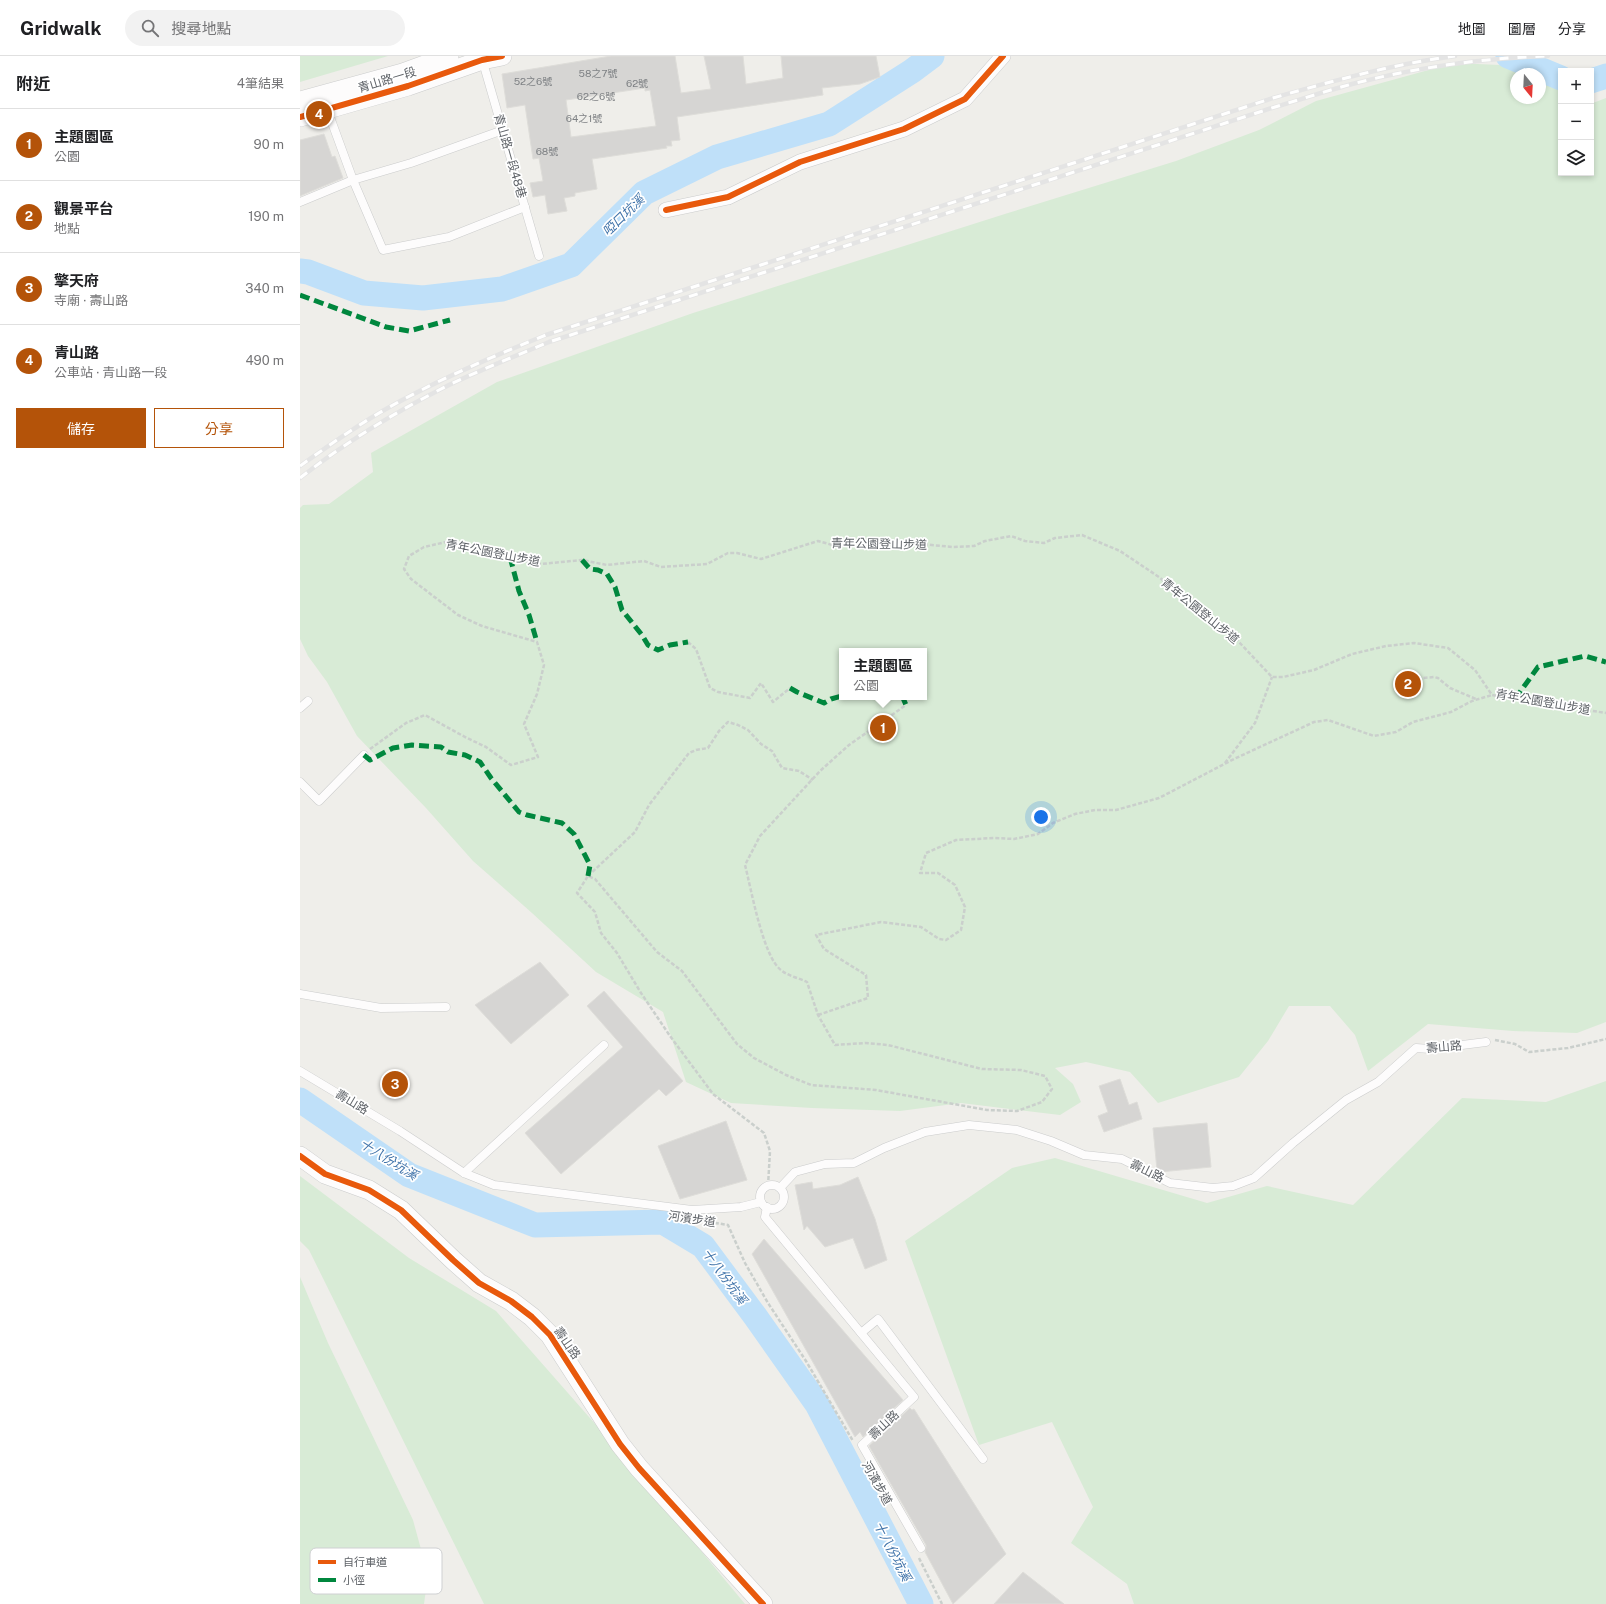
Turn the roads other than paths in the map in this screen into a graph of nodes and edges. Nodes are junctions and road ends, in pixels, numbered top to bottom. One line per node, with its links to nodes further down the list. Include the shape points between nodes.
1 (449, 56): 6 (street, 青山路一段)
2 (502, 56): 4 (street, 青山路一段)
3 (1003, 56): 12 (street, via 965,99 904,129 800,162 728,197)
4 (481, 58): 6 (street, 青山路一段, via 408,86); 8 (lane, 青山路一段48巷)
5 (300, 101): 6 (street, 青山路一段)
6 (325, 102): 7 (street, 青山路一段); 9 (lane)
7 (300, 117)
8 (503, 130): 9 (lane, via 411,163); 11 (lane, 青山路一段48巷)
9 (353, 180): 10 (lane); 11 (lane, via 383,250 449,237)
10 (300, 202)
11 (525, 207): 13 (lane, 青山路一段48巷)
12 (666, 210)
13 (539, 256)
14 (308, 700): 15 (lane)
15 (300, 708)
16 (364, 755): 17 (lane, via 319,800)
17 (300, 782)
18 (300, 994): 19 (lane, via 381,1008)
19 (446, 1007)
20 (1486, 1042): 25 (lane, 壽山路, via 1430,1049 1416,1048 1378,1082 1346,1100 1254,1178 1233,1186 1214,1188 1170,1183 1122,1159 1084,1155 1017,1130 969,1125 925,1132 854,1163 825,1164 795,1172)
21 (604, 1045): 24 (lane)
22 (300, 1071): 24 (lane, 壽山路)
23 (300, 1156): 30 (street, 壽山路, via 325,1174 369,1190 401,1210 480,1283 532,1317 550,1335 620,1444 639,1468)
24 (464, 1173): 26 (lane, 壽山路, via 494,1185 692,1210)
25 (780, 1188): 26 (lane, via 768,1186 762,1191 760,1194); 26 (lane, 壽山路, via 784,1195 781,1205 774,1209)
26 (764, 1205): 27 (lane, 壽山路, via 765,1217)
27 (861, 1333): 28 (lane, via 878,1319); 29 (lane, 壽山路, via 914,1397 862,1445)
28 (983, 1459)
29 (919, 1551)
30 (763, 1604)

